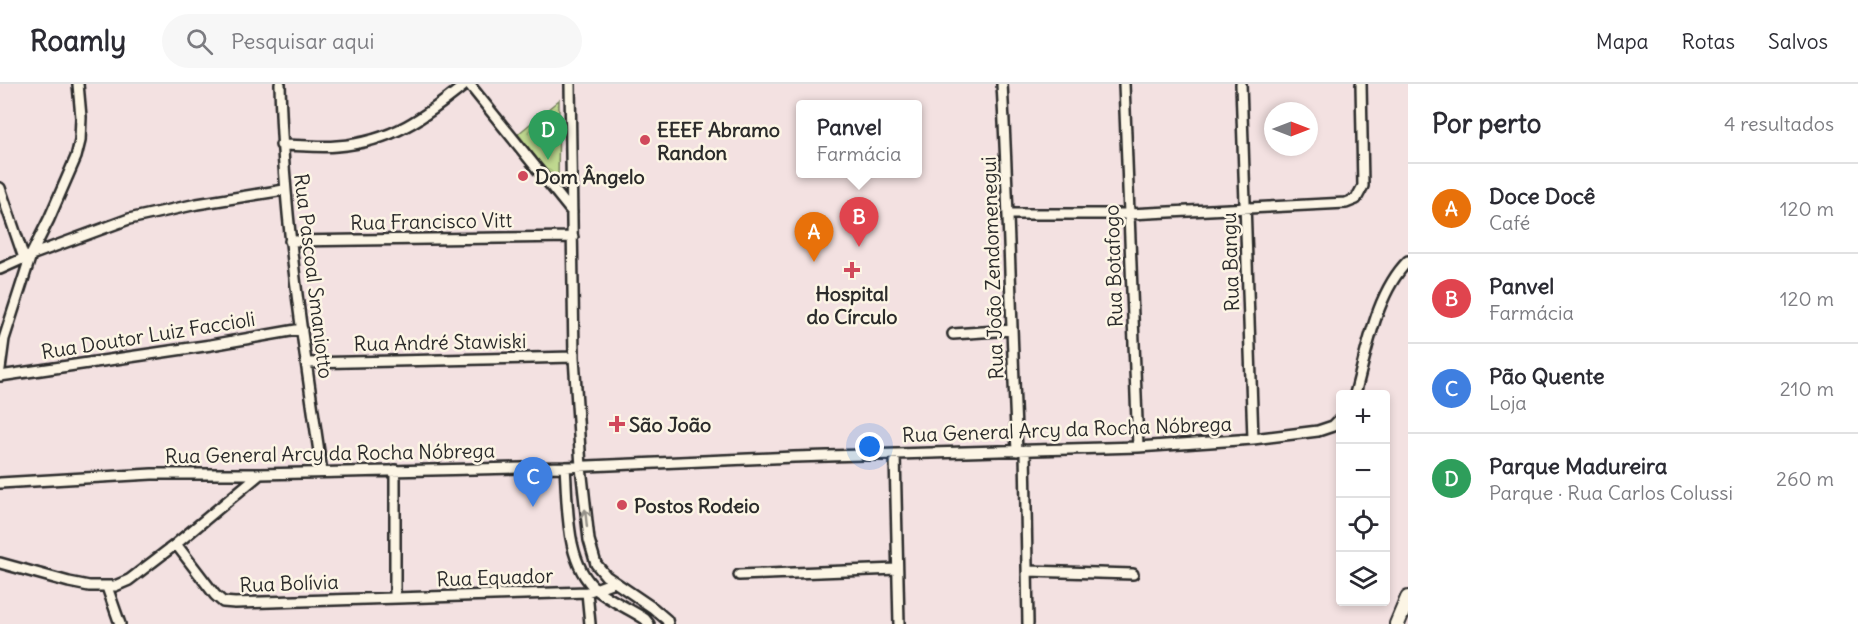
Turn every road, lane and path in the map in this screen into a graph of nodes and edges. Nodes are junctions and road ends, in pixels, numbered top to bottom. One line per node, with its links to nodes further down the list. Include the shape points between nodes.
1 (78, 84): 18 (street, via 80,141 76,157)
2 (280, 84): 9 (street, Rua Pascoal Smaniotto)
3 (468, 84): 9 (street, via 429,114 389,135 336,147); 13 (street)
4 (570, 84): 13 (street)
5 (1002, 84): 14 (street, Rua João Zendomenegui)
6 (1124, 84): 15 (street, Rua Botafogo)
7 (1241, 84): 12 (street, Rua Bangu)
8 (1361, 84): 12 (street, via 1363,186 1356,199 1346,203)
9 (281, 145): 11 (street, Rua Pascoal Smaniotto)
10 (0, 188): 18 (street)
11 (284, 190): 17 (street, Rua Pascoal Smaniotto); 18 (street, via 129,219)
12 (1246, 208): 15 (street); 30 (street, Rua Bangu)
13 (572, 212): 16 (street)
14 (1009, 214): 15 (street); 22 (street, Rua João Zendomenegui)
15 (1129, 214): 31 (street, Rua Botafogo)
16 (573, 237): 17 (street, Rua Francisco Vitt); 24 (street)
17 (290, 241): 21 (street, Rua Pascoal Smaniotto)
18 (28, 256): 20 (street); 26 (street, via 4,339)
19 (1408, 261): 28 (street, via 1391,282 1375,320)
20 (0, 268)
21 (302, 328): 25 (street, Rua Pascoal Smaniotto); 27 (street, Rua Doutor Luiz Faccioli)
22 (1012, 330): 23 (street); 32 (street, Rua João Zendomenegui)
23 (953, 334)
24 (574, 357): 25 (street, Rua André Stawiski); 35 (street)
25 (306, 363): 37 (street, Rua Pascoal Smaniotto)
26 (0, 369)
27 (0, 376)
28 (1356, 390)
29 (1336, 424): 30 (street, Rua General Arcy da Rocha Nóbrega, via 1318,431)
30 (1252, 439): 31 (street, Rua General Arcy da Rocha Nóbrega)
31 (1138, 447): 32 (street, Rua General Arcy da Rocha Nóbrega)
32 (1021, 451): 33 (street, Rua General Arcy da Rocha Nóbrega); 45 (street, Rua João Zendomenegui)
33 (895, 455): 35 (street, Rua General Arcy da Rocha Nóbrega); 44 (street)
34 (565, 467): 35 (street, Rua General Arcy da Rocha Nóbrega); 36 (street, Rua General Arcy da Rocha Nóbrega); 42 (street)
35 (581, 467): 40 (street, one-way to 35)
36 (394, 470): 37 (street, Rua General Arcy da Rocha Nóbrega); 51 (street)
37 (322, 472): 38 (street, Rua General Arcy da Rocha Nóbrega)
38 (260, 474): 39 (street, Rua General Arcy da Rocha Nóbrega, via 152,474); 41 (street)
39 (0, 483)
40 (589, 540): 42 (street); 48 (street, via 597,564)
41 (176, 544): 49 (street, via 129,580); 51 (street, Rua Bolívia, via 224,602)
42 (572, 544): 50 (street)
43 (0, 563): 49 (street, via 69,582)
44 (897, 569): 47 (street); 58 (street)
45 (1027, 571): 46 (street); 59 (street, Rua João Zendomenegui)
46 (1133, 574)
47 (739, 575)
48 (614, 582): 50 (street); 53 (street)
49 (107, 587): 55 (street)
50 (592, 591): 51 (street, Rua Equador); 54 (street); 56 (street)
51 (394, 598)
52 (1408, 598): 60 (main road)
53 (653, 609): 54 (street); 57 (street)
54 (647, 621)
55 (120, 624)
56 (590, 624)
57 (668, 624)
58 (899, 624)
59 (1028, 624)
60 (1397, 624)

